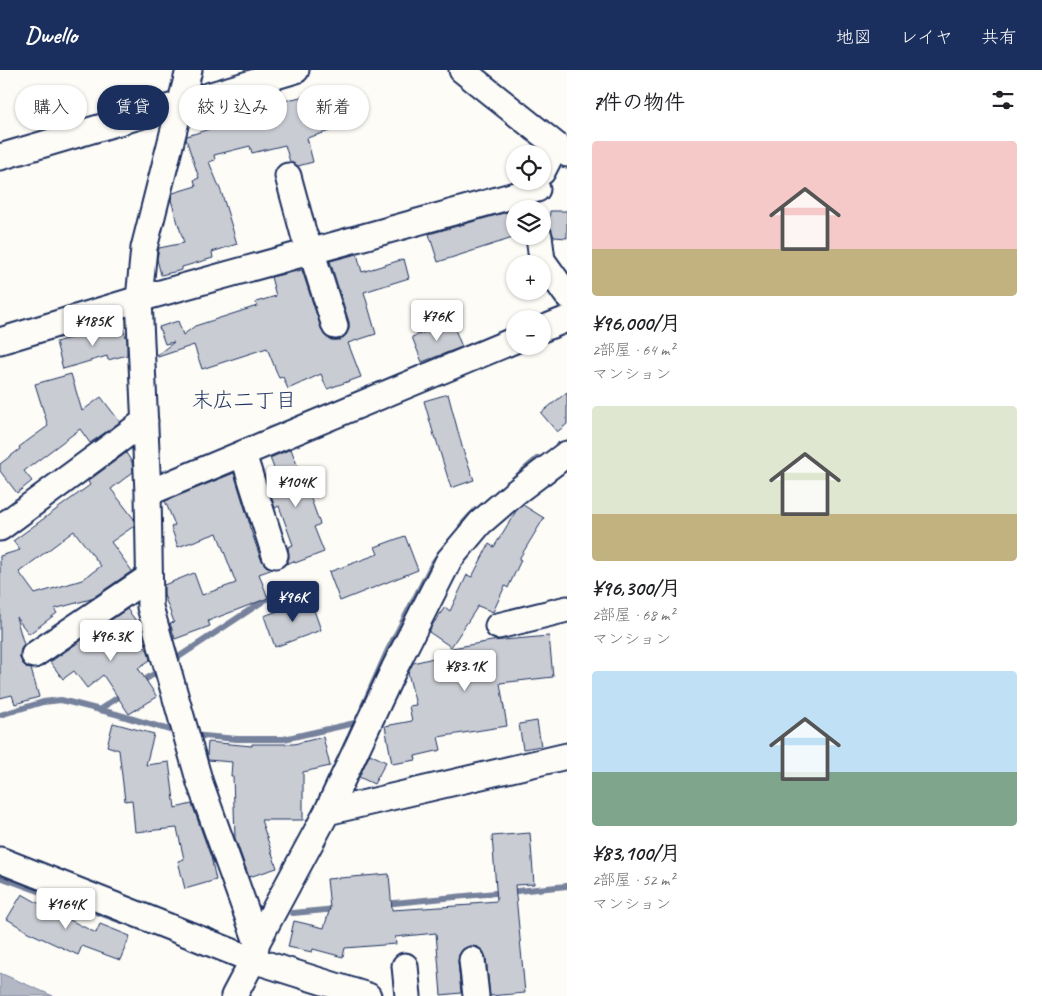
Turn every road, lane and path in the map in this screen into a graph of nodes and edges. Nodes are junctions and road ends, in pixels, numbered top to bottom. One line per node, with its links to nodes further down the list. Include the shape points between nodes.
1 (190, 70): 4 (street)
2 (296, 70): 5 (street)
3 (462, 70): 8 (street)
4 (186, 85)
5 (245, 85)
6 (179, 104): 9 (street)
7 (179, 108): 15 (street, via 144,248)
8 (562, 150): 10 (street)
9 (0, 157)
10 (551, 167)
11 (288, 176): 13 (street)
12 (530, 190): 13 (street)
13 (309, 245): 15 (street); 19 (street)
14 (540, 245): 16 (street, via 542,260)
15 (140, 289): 20 (street); 22 (street)
16 (567, 295)
17 (567, 319): 18 (street)
18 (551, 325)
19 (335, 326)
20 (0, 341)
21 (506, 344): 23 (street)
22 (145, 421): 25 (street); 26 (street)
23 (243, 454): 25 (street); 27 (street)
24 (567, 454): 33 (street, via 480,524 449,560)
25 (148, 494): 28 (street)
26 (0, 528)
27 (275, 555)
28 (149, 577): 31 (street); 35 (street, via 150,607 200,784)
29 (567, 609): 30 (street)
30 (498, 626)
31 (34, 655)
32 (567, 756): 33 (street)
33 (327, 812): 35 (street)
34 (0, 860): 35 (street)
35 (255, 951): 38 (street); 39 (street)
36 (472, 960): 41 (street)
37 (404, 966): 40 (street)
38 (234, 996)
39 (368, 996)
40 (408, 996)
41 (476, 996)

